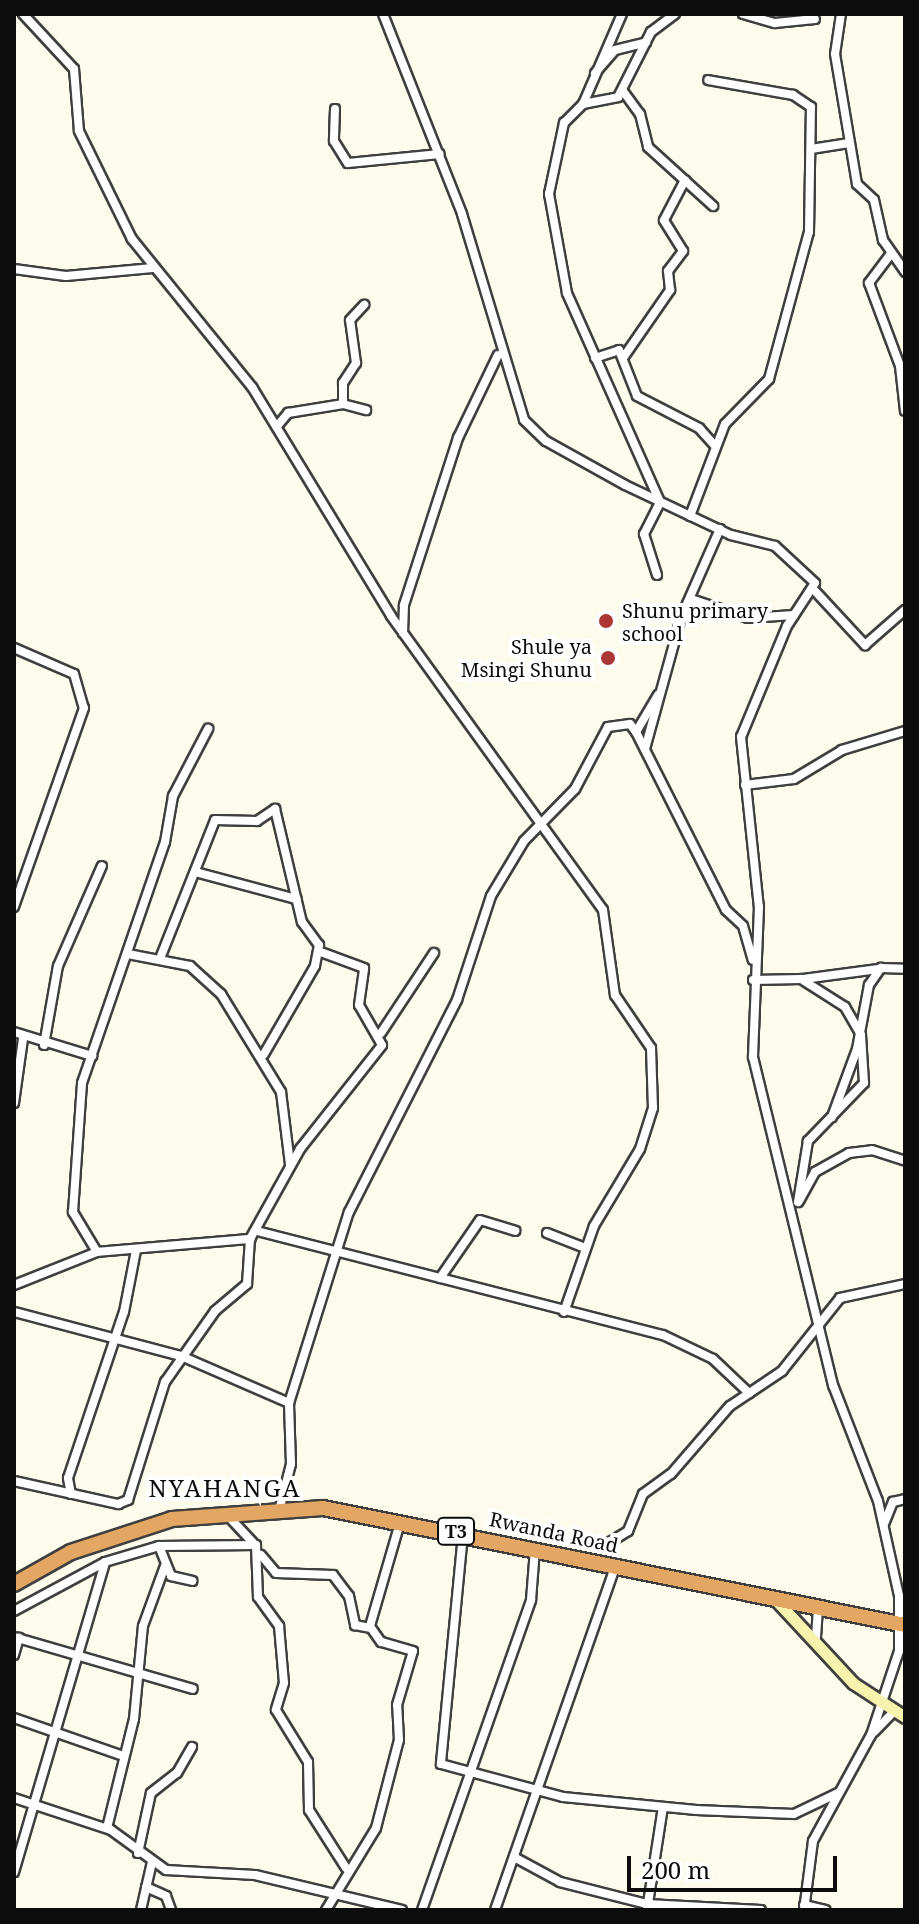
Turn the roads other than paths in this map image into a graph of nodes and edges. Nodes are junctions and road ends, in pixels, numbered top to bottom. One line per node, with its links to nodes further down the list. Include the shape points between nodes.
1 (23, 14): 22 (street, via 74,69 79,131 126,230)
2 (383, 14): 18 (street)
3 (622, 14): 11 (street)
4 (659, 14): 9 (street)
5 (675, 14): 9 (street)
6 (743, 14): 8 (street, via 775,23)
7 (841, 14): 16 (street, via 835,54)
8 (815, 19)
9 (656, 25): 10 (street)
10 (646, 42): 11 (street, via 615,50); 13 (street)
11 (592, 77): 14 (street)
12 (708, 80): 17 (street, via 805,101 812,110)
13 (623, 91): 14 (street); 19 (street, via 640,114 648,147)
14 (583, 104): 27 (street, via 559,135 549,194 563,279)
15 (335, 109): 18 (street, via 334,141 348,163)
16 (848, 143): 17 (street); 21 (street, via 857,184 876,204)
17 (811, 149): 35 (street, via 809,234 769,379 729,417)
18 (440, 154): 26 (street)
19 (685, 180): 20 (street); 28 (street, via 664,220 683,251 668,271 670,290)
20 (713, 206)
21 (890, 255): 24 (street); 33 (street, via 869,283 895,349)
22 (153, 268): 23 (street, via 66,276); 34 (street)
23 (14, 269)
24 (905, 272)
25 (364, 305): 30 (street, via 350,320 356,363 343,383)
26 (498, 354): 36 (street, via 531,428); 44 (street, via 458,438 404,605)
27 (595, 358): 28 (street, via 615,349); 32 (street)
28 (623, 358): 29 (street)
29 (637, 396): 32 (street); 35 (street, via 699,428)
30 (343, 404): 31 (street); 34 (street, via 288,413)
31 (366, 410)
32 (622, 410): 36 (street)
33 (905, 411)
34 (278, 425): 44 (street)
35 (715, 446): 37 (street)
36 (660, 502): 37 (street); 39 (street, via 644,538)
37 (690, 516): 38 (street)
38 (720, 529): 40 (street, via 775,546 814,580); 41 (street)
39 (657, 575)
40 (815, 591): 42 (street, via 865,645); 43 (street)
41 (691, 599): 43 (street, via 748,618); 46 (street)
42 (905, 610)
43 (794, 615): 51 (street, via 741,737)
44 (403, 633): 52 (street)
45 (14, 648): 56 (street, via 74,674 84,702)
46 (658, 694): 49 (street); 50 (street)
47 (208, 729): 59 (street, via 173,796)
48 (905, 731): 51 (street, via 842,750 794,779)
49 (636, 732): 50 (street); 52 (street, via 630,724 608,727 575,789)
50 (645, 749): 61 (street, via 726,910 743,926)
51 (745, 785): 61 (street, via 759,907)
52 (540, 824): 83 (street, via 603,910 615,995 653,1059 647,1134); 85 (street, via 491,896 457,1000)
53 (102, 866): 70 (street, via 58,966)
54 (195, 872): 55 (street); 55 (street, via 215,820 229,815 257,821 275,809); 60 (street)
55 (296, 899): 57 (street)
56 (14, 903)
57 (318, 951): 67 (street, via 364,968 359,1005); 71 (street)
58 (434, 953): 67 (street)
59 (128, 954): 60 (street); 72 (street)
60 (161, 956): 71 (street, via 204,976)
61 (754, 963): 65 (street)
62 (878, 969): 63 (street); 64 (street); 68 (street)
63 (905, 969)
64 (801, 979): 65 (street); 68 (street, via 845,1007)
65 (753, 980): 78 (street, via 753,1057)
66 (14, 1032): 69 (street)
67 (381, 1033): 76 (street, via 375,1058)
68 (861, 1035): 74 (street); 74 (street, via 864,1083)
69 (23, 1039): 70 (street); 73 (street)
70 (44, 1045): 72 (street)
71 (264, 1054): 76 (street, via 283,1099)
72 (92, 1056): 86 (street, via 82,1083 73,1212)
73 (14, 1103)
74 (831, 1118): 77 (street, via 802,1152)
75 (905, 1161): 77 (street, via 872,1150 849,1153 815,1172)
76 (290, 1165): 79 (street)
77 (798, 1202): 78 (street)
78 (791, 1216): 92 (street)
79 (257, 1231): 82 (street); 85 (street)
80 (515, 1231): 87 (street, via 480,1220)
81 (547, 1233): 83 (street)
82 (250, 1239): 84 (street); 94 (street, via 247,1284)
83 (585, 1248): 91 (street)
84 (136, 1250): 86 (street); 93 (street)
85 (336, 1250): 87 (street); 96 (street)
86 (97, 1252): 89 (street)
87 (440, 1278): 91 (street)
88 (905, 1284): 92 (street, via 848,1293)
89 (14, 1285)
90 (14, 1312): 93 (street)
91 (564, 1312): 95 (street, via 678,1341)
92 (822, 1321): 95 (street, via 782,1371); 103 (street, via 836,1394)
93 (114, 1340): 94 (street); 98 (street, via 68,1478)
94 (181, 1356): 96 (street); 98 (street, via 165,1382 128,1500)
95 (749, 1393): 105 (street, via 643,1494 628,1531)
96 (289, 1403): 100 (street, via 291,1464)
97 (14, 1481): 98 (street)
98 (71, 1494)
99 (905, 1499): 103 (street, via 893,1502)
100 (280, 1507): 101 (highway, Rwanda Road / T3); 102 (highway, Rwanda Road / T3)
101 (223, 1511): 106 (street); 114 (highway, Rwanda Road / T3, via 101,1540)
102 (400, 1518): 104 (highway, Rwanda Road / T3); 119 (street)
103 (884, 1524): 118 (street)
104 (463, 1533): 108 (highway, Rwanda Road / T3); 134 (street, via 439,1759)
105 (610, 1542)
106 (253, 1543): 107 (street); 109 (street)
107 (159, 1546): 110 (street); 112 (street)
108 (535, 1548): 111 (highway, Rwanda Road / T3); 134 (street, via 531,1600)
109 (261, 1555): 119 (street, via 276,1573 333,1575 349,1596 355,1625); 144 (street, via 258,1597 278,1621 280,1640 284,1683 276,1710 308,1762 309,1810)
110 (105, 1562): 117 (street); 124 (street)
111 (616, 1565): 115 (highway, Rwanda Road / T3); 135 (street)
112 (165, 1566): 113 (street, via 175,1579); 125 (street)
113 (192, 1581)
114 (14, 1584)
115 (774, 1599): 116 (highway, Rwanda Road / T3); 120 (street)
116 (818, 1608): 118 (highway, Rwanda Road / T3); 120 (street)
117 (14, 1611)
118 (902, 1624): 122 (street)
119 (370, 1628): 144 (street, via 375,1639 406,1645 412,1656 397,1705 399,1740 380,1820)
120 (816, 1637): 127 (street, via 847,1677)
121 (16, 1638): 123 (street); 124 (street)
122 (902, 1651): 127 (street)
123 (14, 1655)
124 (81, 1659): 125 (street); 130 (street)
125 (134, 1676): 126 (street); 133 (street, via 134,1719)
126 (193, 1689)
127 (883, 1701): 128 (street); 131 (street)
128 (900, 1713): 131 (street)
129 (14, 1718): 130 (street)
130 (58, 1731): 133 (street); 138 (street)
131 (871, 1735): 136 (street)
132 (192, 1747): 141 (street, via 177,1773 151,1793)
133 (120, 1755): 140 (street)
134 (465, 1773): 135 (street); 154 (street)
135 (536, 1787): 139 (street, via 563,1797); 142 (street)
136 (843, 1789): 139 (street, via 794,1814); 149 (street, via 813,1841)
137 (14, 1798): 138 (street)
138 (36, 1805): 140 (street); 145 (street)
139 (663, 1807): 148 (street)
140 (107, 1828): 141 (street)
141 (138, 1853): 143 (street)
142 (514, 1857): 148 (street, via 560,1882); 155 (street)
143 (152, 1862): 146 (street); 147 (street)
144 (346, 1868): 147 (street)
145 (14, 1872)
146 (146, 1887): 150 (street); 151 (street, via 166,1896)
147 (335, 1892): 152 (street); 153 (street)
148 (647, 1907): 156 (street)
149 (804, 1908): 157 (street)
150 (141, 1910)
151 (171, 1910)
152 (326, 1910)
153 (402, 1910)
154 (422, 1910)
155 (495, 1910)
156 (761, 1910)
157 (825, 1910)

